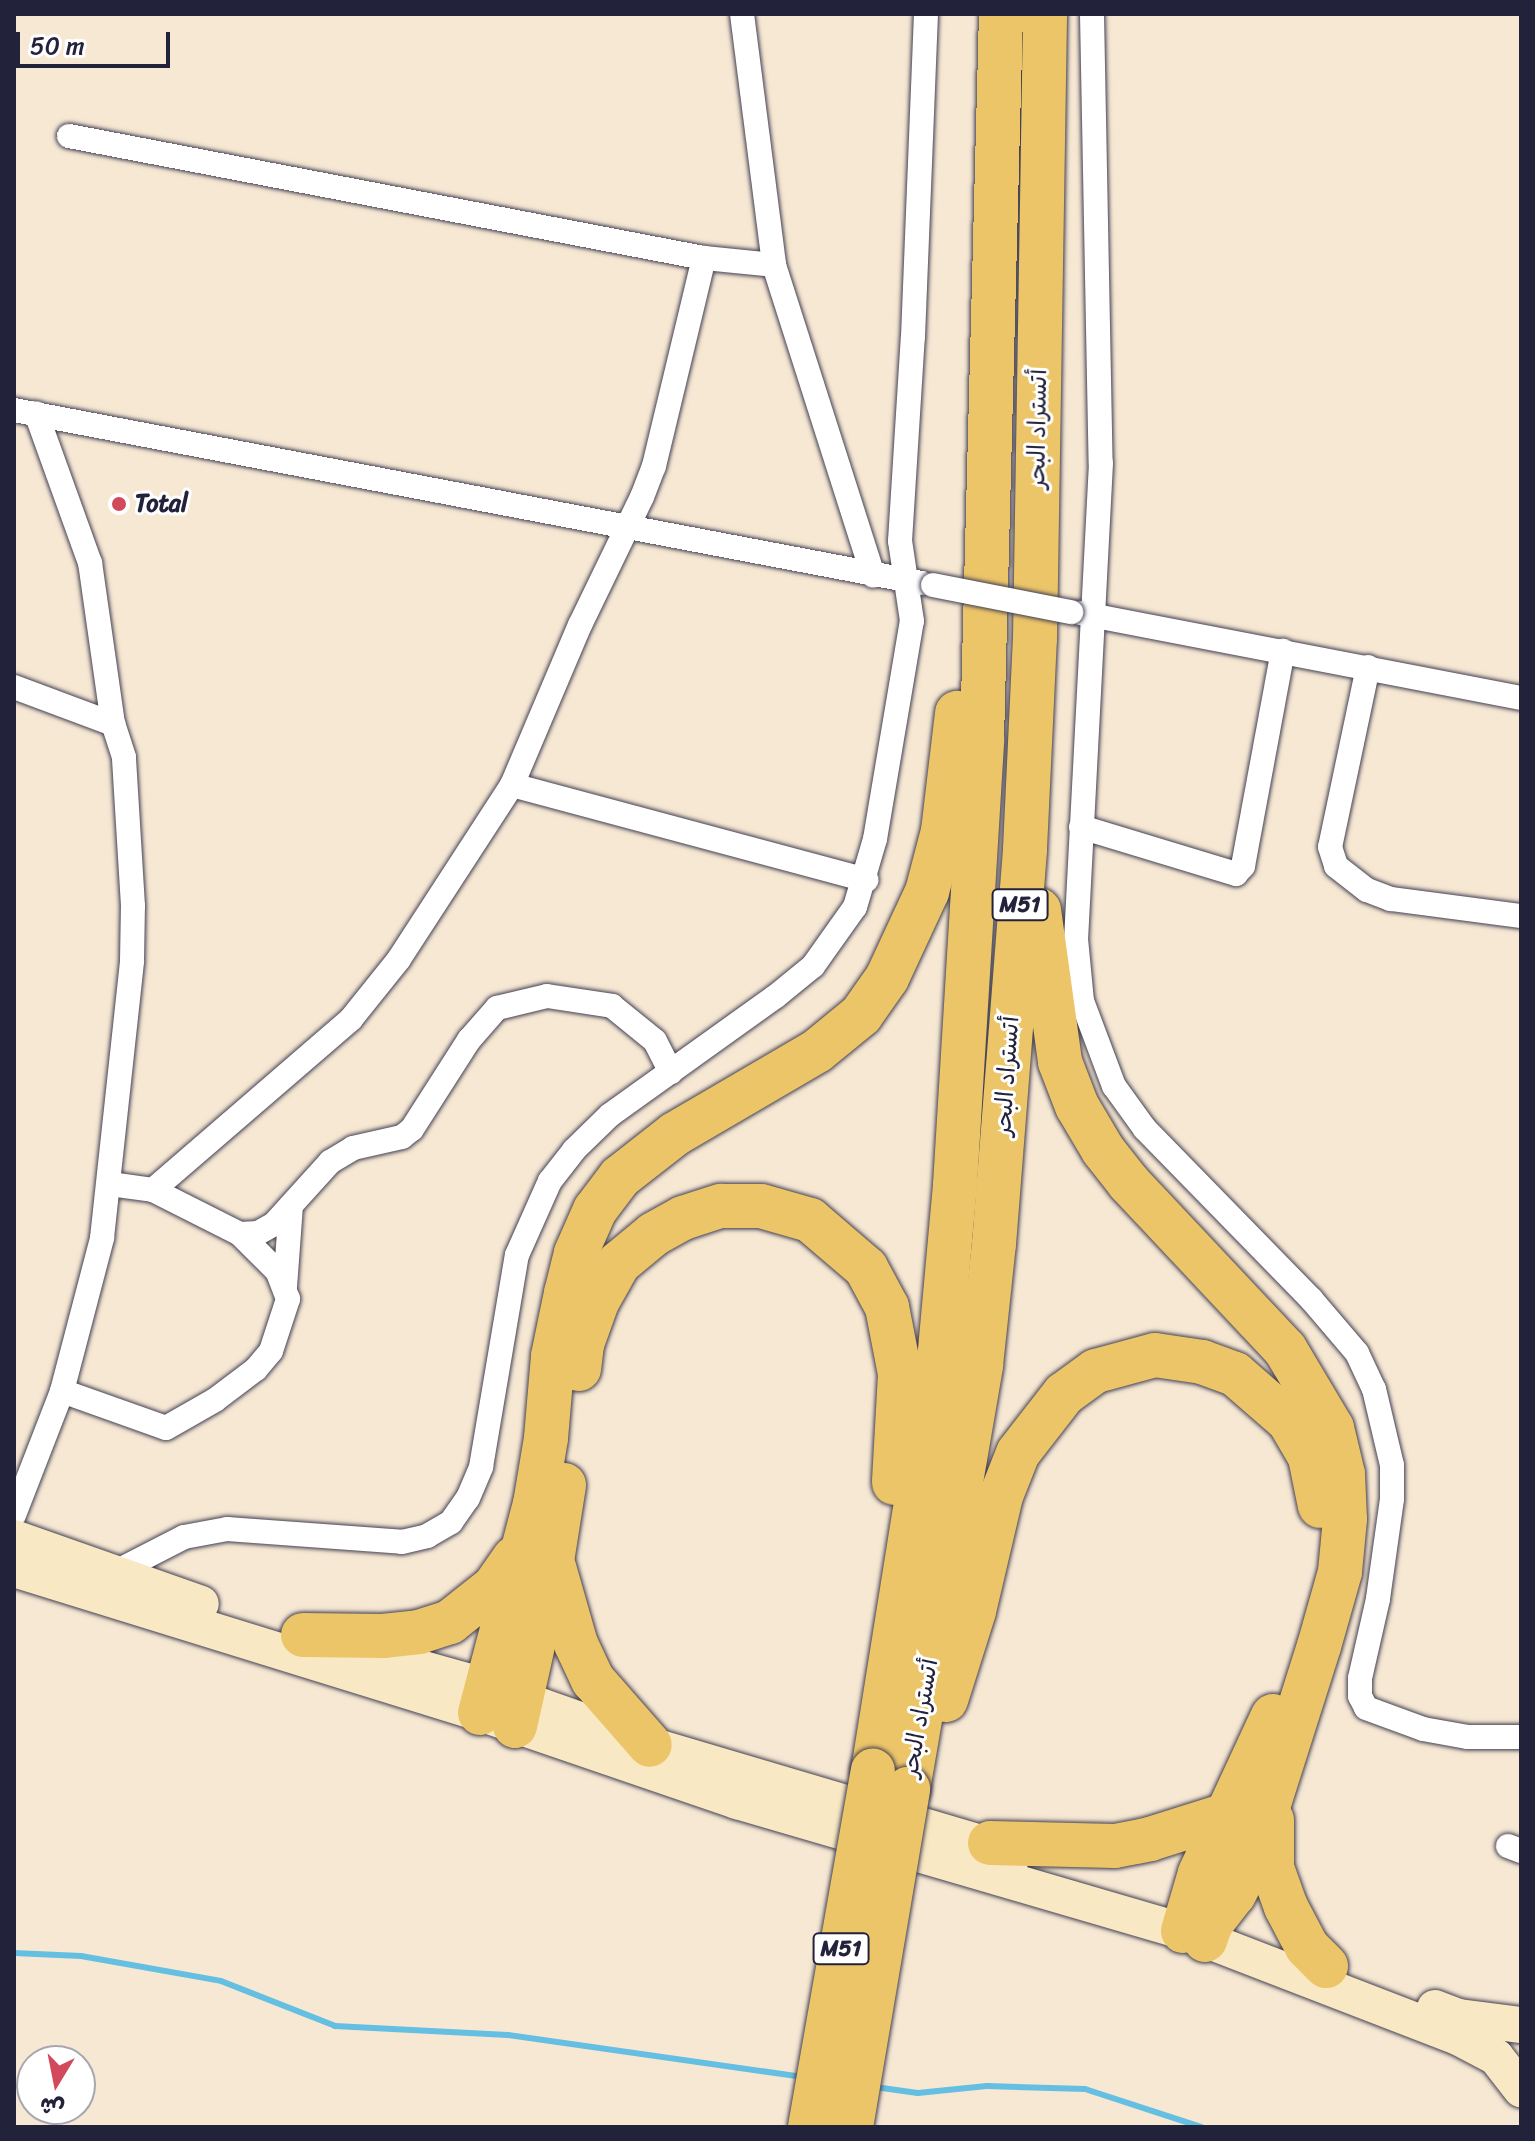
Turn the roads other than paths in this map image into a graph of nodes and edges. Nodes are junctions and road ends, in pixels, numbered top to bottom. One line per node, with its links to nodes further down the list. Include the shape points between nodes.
1 (742, 14): 8 (street)
2 (926, 14): 12 (street, via 914,321 900,511)
3 (1001, 14): 14 (highway, أتستراد البحر / M51)
4 (1045, 14): 22 (highway, أتستراد البحر / M51, via 1035,639)
5 (1092, 14): 13 (street, via 1101,463)
6 (69, 136): 7 (street)
7 (704, 258): 8 (street); 10 (street, via 654,466)
8 (774, 265): 11 (street)
9 (25, 412): 10 (street); 19 (street, via 90,563)
10 (630, 525): 11 (street); 20 (street, via 580,625)
11 (873, 576): 12 (street)
12 (907, 582): 13 (street, bridge); 23 (street, via 912,621 907,660)
13 (1083, 613): 15 (street); 21 (street)
14 (983, 635): 34 (highway, via 955,724 943,831 927,892 887,978 861,1015 817,1051 675,1134 620,1177 595,1210 576,1253 553,1356 535,1504); 37 (highway, أتستراد البحر / M51, via 979,801 955,1185 939,1361)
15 (1283, 651): 16 (street); 21 (street, via 1243,866 1236,874)
16 (1368, 667): 18 (street); 24 (street, via 1330,847 1336,866 1367,890 1391,899)
17 (14, 687): 19 (street)
18 (1521, 698)
19 (113, 724): 26 (street, via 124,757 133,906)
20 (512, 785): 23 (street); 27 (street, via 399,959 351,1019)
21 (1081, 827): 40 (street, via 1076,939 1082,1001 1114,1086 1145,1129 1311,1299 1357,1353 1374,1389 1392,1465 1392,1499 1360,1696 1366,1708 1380,1716 1423,1729 1468,1737)
22 (1025, 849): 42 (highway, أتستراد البحر / M51, via 981,1365); 43 (highway, via 1039,908 1060,1062 1077,1106 1129,1183 1285,1349 1332,1428 1343,1474 1340,1572)
23 (866, 880): 25 (street, via 839,934 813,966)
24 (1521, 916)
25 (671, 1072): 28 (street, via 655,1041 612,1006 547,996 497,1008 469,1040 412,1129 402,1137 353,1148 330,1162); 36 (street, via 610,1115 550,1181 517,1255 481,1467 451,1522 402,1542 227,1529 184,1537)
26 (110, 1184): 27 (street); 31 (street, via 102,1238)
27 (153, 1190): 29 (street)
28 (291, 1206): 29 (street, via 258,1233); 30 (street)
29 (240, 1234): 30 (street, via 277,1271)
30 (285, 1287): 31 (street, via 286,1315 271,1351 256,1369 166,1428)
31 (62, 1391): 32 (street)
32 (14, 1515)
33 (14, 1538): 36 (main road)
34 (537, 1554): 37 (highway, via 582,1344 619,1263 683,1218 721,1206 761,1206 810,1220 842,1245 866,1268 887,1307 900,1374 892,1518); 38 (highway, via 450,1622 383,1636); 39 (highway); 41 (highway, via 593,1680)
35 (14, 1569): 39 (main road)
36 (112, 1574): 38 (main road)
37 (903, 1582): 42 (highway, أتستراد البحر / M51)
38 (303, 1635): 39 (main road)
39 (501, 1706): 41 (main road); 46 (main road, via 737,1801)
40 (1521, 1737)
41 (650, 1745): 45 (main road)
42 (898, 1774): 44 (highway, via 940,1720 974,1611 1001,1496 1018,1453 1064,1394 1096,1371 1155,1355 1202,1362 1235,1374 1289,1421 1310,1457 1320,1496 1315,1566 1283,1690); 50 (highway, أتستراد البحر / M51, bridge); 51 (highway, أتستراد البحر / M51, bridge)
43 (1272, 1798): 46 (highway, via 1234,1894); 47 (highway, via 1272,1868 1307,1947)
44 (1226, 1815): 45 (highway, via 1115,1846); 46 (highway, via 1200,1873)
45 (990, 1843): 46 (main road)
46 (1197, 1927): 47 (main road); 49 (main road, via 1481,2048 1496,2057)
47 (1326, 1966): 48 (main road, via 1459,2017)
48 (1521, 2025)
49 (1521, 2089)
50 (810, 2127)
51 (851, 2127)

